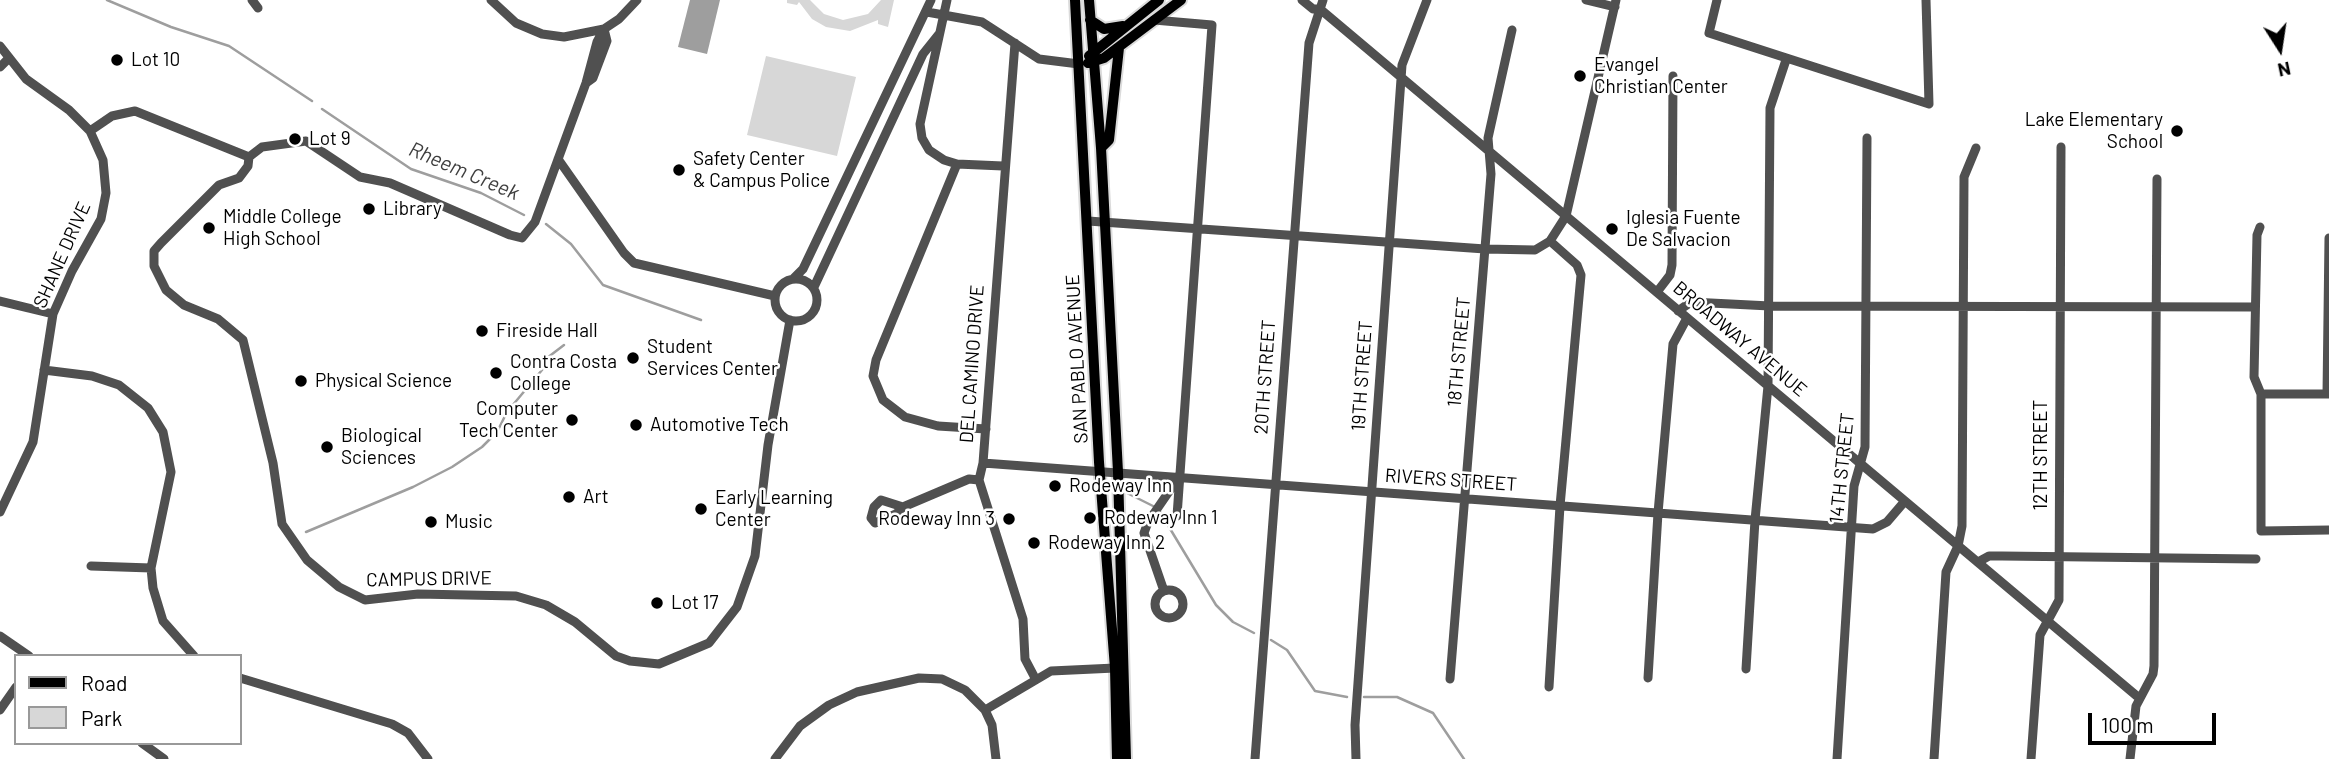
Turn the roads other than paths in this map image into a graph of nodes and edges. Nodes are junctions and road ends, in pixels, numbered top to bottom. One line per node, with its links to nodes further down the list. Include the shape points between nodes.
1 (491, 0): 21 (street, via 516,23 542,34 564,37)
2 (931, 0): 16 (street)
3 (947, 0): 17 (street)
4 (1075, 0): 30 (main road, SAN PABLO AVENUE)
5 (1089, 0): 18 (main road, SAN PABLO AVENUE)
6 (1159, 0): 20 (main road)
7 (1181, 0): 19 (main road)
8 (1302, 0): 14 (street, BROADWAY AVENUE, via 1313,9)
9 (1427, 0): 33 (street, 19TH STREET, via 1402,65)
10 (1586, 0): 15 (street)
11 (1717, 0): 29 (street, via 1709,33)
12 (1926, 0): 29 (street, via 1929,104)
13 (635, 3): 21 (street)
14 (1320, 3): 33 (street, BROADWAY AVENUE); 50 (street, 20TH STREET, via 1309,43)
15 (1615, 3): 45 (street)
16 (928, 12): 17 (street); 55 (street, via 803,269)
17 (944, 16): 23 (street); 24 (street, via 982,22)
18 (1090, 20): 20 (main road, via 1104,29); 28 (main road, SAN PABLO AVENUE)
19 (1154, 20): 26 (main road); 48 (street, via 1212,25)
20 (1126, 26): 28 (main road)
21 (604, 29): 41 (street)
22 (1511, 30): 39 (street, 18TH STREET, via 1488,138)
23 (939, 34): 42 (street, via 920,131 934,154); 56 (street, via 923,54)
24 (1015, 43): 30 (street, via 1039,59); 43 (street, DEL CAMINO DRIVE)
25 (0, 46): 27 (street, SHANE DRIVE)
26 (1119, 48): 28 (main road); 37 (main road, via 1109,140)
27 (9, 58): 31 (street); 34 (street, SHANE DRIVE, via 26,79)
28 (1093, 59): 30 (main road); 37 (main road, SAN PABLO AVENUE)
29 (1786, 60): 60 (street, via 1770,108)
30 (1079, 64): 47 (main road, SAN PABLO AVENUE)
31 (0, 67)
32 (1673, 76): 57 (street, via 1672,265)
33 (1402, 79): 39 (street, BROADWAY AVENUE); 53 (street, 19TH STREET)
34 (90, 131): 40 (street, via 112,116 135,111); 67 (street, SHANE DRIVE, via 103,160 105,206)
35 (1867, 138): 61 (street, 14TH STREET)
36 (2061, 146): 63 (street, 12TH STREET)
37 (1101, 148): 46 (main road, SAN PABLO AVENUE)
38 (1976, 148): 62 (street, via 1964,177)
39 (1491, 154): 45 (street, BROADWAY AVENUE); 54 (street, 18TH STREET)
40 (249, 157): 41 (street, via 262,148 306,141 360,177 390,183 517,238 531,229); 69 (street, CAMPUS DRIVE, via 239,178 219,185 154,251 154,266 166,290 184,305 218,319 243,340 273,463 278,514 306,560 339,587 365,600 418,594 516,596 575,622 616,656 659,664 709,643 746,587 755,556)
41 (558, 159): 58 (street, via 634,263)
42 (957, 164): 43 (street); 74 (street, via 873,376 883,400 905,417 938,426)
43 (1003, 166): 74 (street, DEL CAMINO DRIVE)
44 (2157, 180): 64 (street)
45 (1566, 216): 52 (street); 57 (street, BROADWAY AVENUE)
46 (1104, 221): 47 (street); 48 (street); 78 (main road, SAN PABLO AVENUE)
47 (1088, 222): 77 (main road, SAN PABLO AVENUE)
48 (1197, 227): 50 (street); 79 (street)
49 (2260, 227): 65 (street)
50 (1292, 234): 53 (street); 81 (street, 20TH STREET)
51 (2329, 238): 73 (street)
52 (1549, 241): 54 (street, via 1535,250); 85 (street, via 1577,265 1581,275)
53 (1390, 242): 54 (street); 82 (street, 19TH STREET)
54 (1485, 249): 83 (street, 18TH STREET)
55 (794, 278): 56 (street); 58 (street, via 781,284)
56 (814, 288): 69 (street, via 818,300 814,312 804,320)
57 (1657, 292): 66 (street, BROADWAY AVENUE)
58 (775, 296): 69 (street, via 777,309)
59 (0, 301): 67 (street)
60 (1770, 306): 61 (street); 66 (street, via 1704,302 1687,303); 71 (street)
61 (1866, 307): 62 (street); 76 (street, 14TH STREET, via 1866,447)
62 (1963, 307): 63 (street); 93 (street, via 1962,526)
63 (2059, 307): 64 (street); 94 (street, 12TH STREET)
64 (2156, 307): 65 (street); 95 (street)
65 (2255, 307): 72 (street, via 2254,377)
66 (1678, 311): 68 (street, BROADWAY AVENUE)
67 (53, 314): 70 (street, SHANE DRIVE)
68 (1687, 318): 71 (street, BROADWAY AVENUE); 88 (street, via 1673,344)
69 (790, 320)
70 (44, 370): 87 (street, SHANE DRIVE, via 33,442); 99 (street, via 92,376 119,385 148,408 163,432 170,455 169,488)
71 (1768, 386): 76 (street, BROADWAY AVENUE); 90 (street)
72 (2261, 394): 73 (street); 92 (street, via 2260,531)
73 (2328, 394)
74 (986, 429): 75 (street, DEL CAMINO DRIVE)
75 (983, 463): 77 (street, RIVERS STREET); 80 (street, DEL CAMINO DRIVE)
76 (1861, 464): 84 (street, BROADWAY AVENUE); 91 (street, 14TH STREET, via 1854,486)
77 (1100, 471): 78 (street, RIVERS STREET); 105 (main road, SAN PABLO AVENUE)
78 (1118, 472): 79 (street, RIVERS STREET); 122 (main road, SAN PABLO AVENUE)
79 (1179, 477): 81 (street, RIVERS STREET); 89 (street); 100 (street, via 1144,533)
80 (979, 480): 86 (street, via 969,479); 107 (street, via 1023,620 1025,659)
81 (1276, 484): 82 (street, RIVERS STREET); 123 (street, 20TH STREET)
82 (1370, 492): 83 (street, RIVERS STREET); 124 (street, 19TH STREET)
83 (1464, 499): 85 (street, RIVERS STREET); 110 (street, 18TH STREET)
84 (1905, 500): 91 (street, RIVERS STREET, via 1887,522 1873,529); 93 (street, BROADWAY AVENUE)
85 (1560, 506): 88 (street, RIVERS STREET); 111 (street)
86 (903, 507)
87 (0, 512)
88 (1658, 513): 90 (street, RIVERS STREET); 108 (street)
89 (1177, 516)
90 (1755, 520): 91 (street, RIVERS STREET); 106 (street)
91 (1853, 528): 125 (street, 14TH STREET)
92 (2329, 530)
93 (1958, 546): 97 (street, BROADWAY AVENUE); 126 (street, via 1946,572)
94 (2059, 558): 95 (street); 97 (street, via 2002,555); 101 (street, 12TH STREET, via 2059,600)
95 (2155, 558): 96 (street); 113 (street, via 2154,666)
96 (2256, 559)
97 (1978, 562): 101 (street, BROADWAY AVENUE)
98 (91, 566): 99 (street)
99 (151, 568): 104 (street, via 163,621)
100 (1164, 591)
101 (2046, 619): 113 (street, BROADWAY AVENUE); 127 (street, 12TH STREET, via 2040,635)
102 (0, 636): 103 (street)
103 (26, 654)
104 (192, 654)
105 (1115, 668): 107 (street, via 1051,671); 121 (main road, SAN PABLO AVENUE)
106 (1746, 669)
107 (1035, 678): 115 (street)
108 (1648, 678)
109 (242, 679): 118 (street, via 391,724 408,733)
110 (1450, 679)
111 (1549, 687)
112 (14, 690): 114 (street)
113 (2138, 696): 128 (street)
114 (0, 710)
115 (985, 710): 119 (street, via 965,690 942,679 884,684 829,705 800,726); 120 (street, via 992,725)
116 (145, 745): 117 (street)
117 (164, 759)
118 (428, 759)
119 (775, 759)
120 (996, 759)
121 (1117, 759)
122 (1126, 759)
123 (1255, 759)
124 (1356, 759)
125 (1837, 759)
126 (1934, 759)
127 (2031, 759)
128 (2130, 759)

